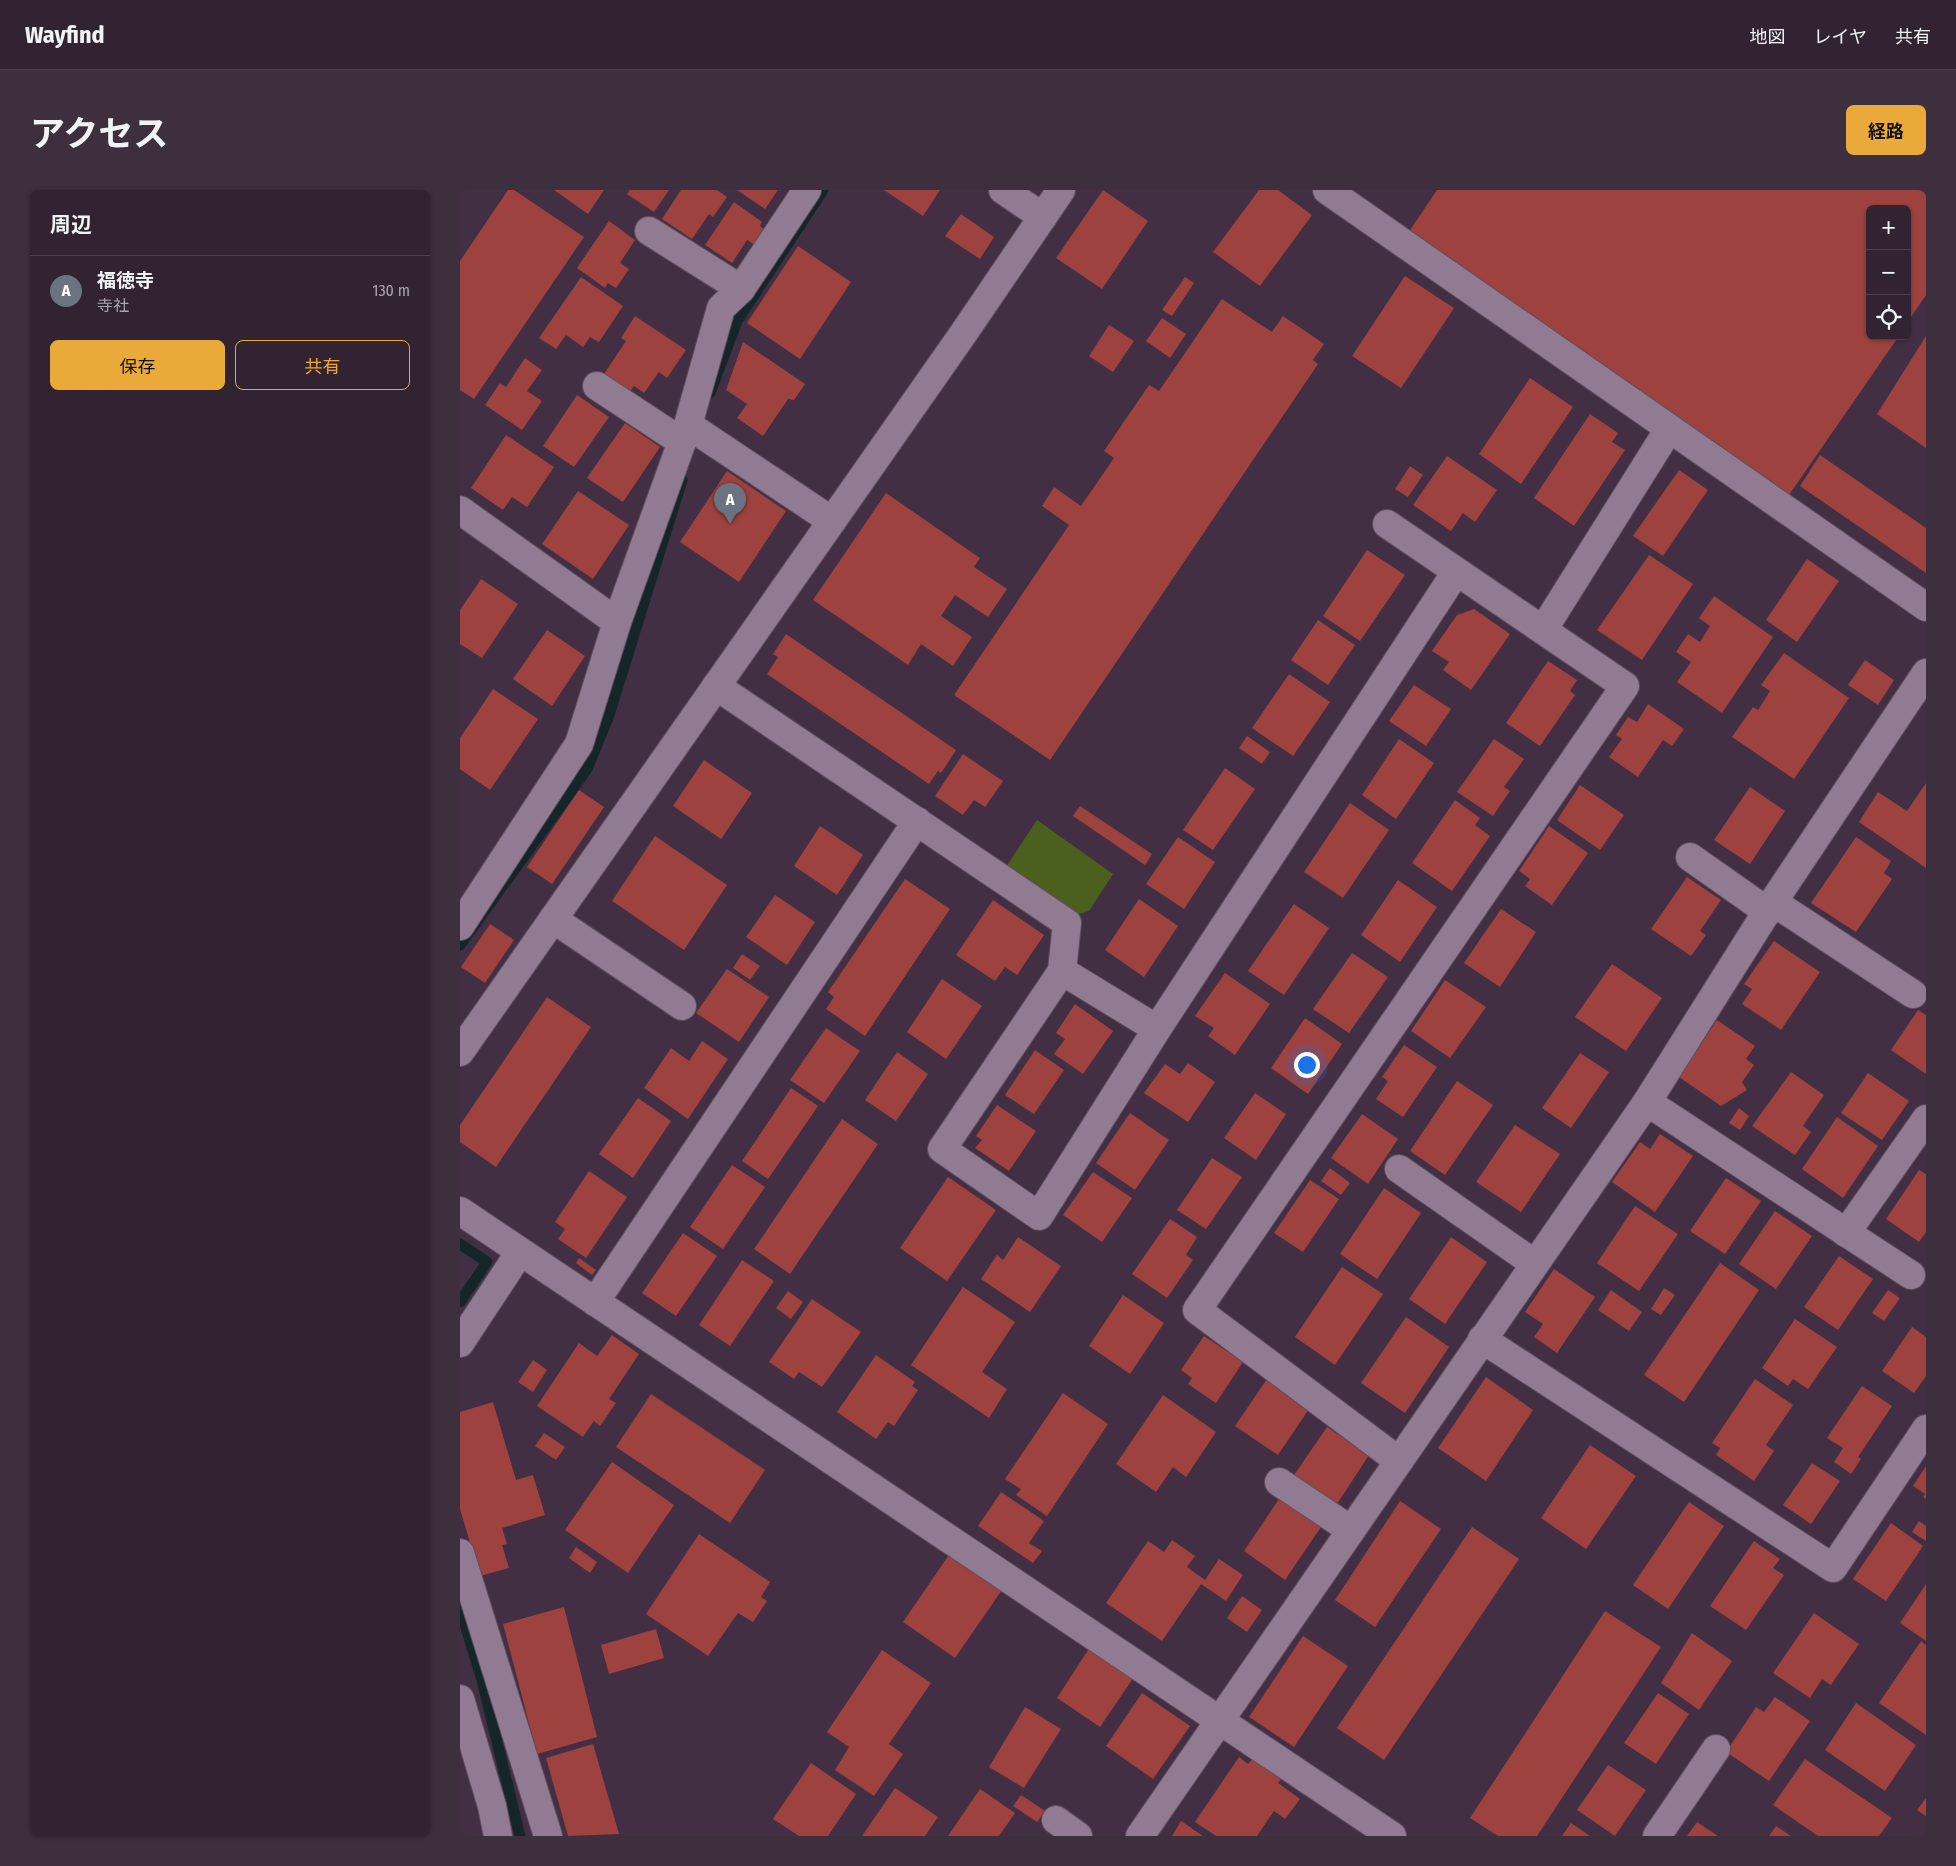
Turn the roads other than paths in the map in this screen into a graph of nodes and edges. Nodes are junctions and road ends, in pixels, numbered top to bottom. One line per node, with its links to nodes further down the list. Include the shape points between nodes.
1 (807, 190): 7 (street)
2 (1002, 190): 5 (street)
3 (1061, 190): 5 (street)
4 (1327, 190): 9 (street)
5 (1042, 217): 12 (street)
6 (649, 231): 7 (street)
7 (741, 289): 10 (street, via 721,308)
8 (597, 386): 10 (street)
9 (1669, 429): 15 (street); 17 (street)
10 (685, 434): 12 (street); 16 (street)
11 (460, 510): 16 (street)
12 (832, 521): 19 (street)
13 (1387, 524): 14 (street)
14 (1456, 572): 17 (street); 29 (street)
15 (1926, 607)
16 (617, 622): 24 (street, via 579,744)
17 (1543, 630): 43 (street, via 1624,686 1197,1310)
18 (1926, 673): 22 (street)
19 (716, 686): 20 (street); 23 (street)
20 (917, 821): 25 (street, via 1067,923); 39 (street)
21 (1690, 857): 22 (street)
22 (1770, 907): 26 (street); 31 (street)
23 (553, 919): 27 (street); 28 (street)
24 (460, 926)
25 (1062, 971): 29 (street); 29 (street, via 942,1149 1039,1216)
26 (1913, 994)
27 (682, 1006)
28 (469, 1021): 30 (street)
29 (1158, 1029)
30 (460, 1052)
31 (1647, 1102): 35 (street); 37 (street)
32 (1926, 1118): 35 (street)
33 (1399, 1169): 37 (street)
34 (460, 1211): 36 (street)
35 (1846, 1233): 38 (street)
36 (520, 1252): 39 (street); 41 (street)
37 (1535, 1264): 40 (street)
38 (1911, 1275)
39 (595, 1302): 48 (street)
40 (1482, 1339): 42 (street, via 1834,1568); 43 (street)
41 (460, 1343)
42 (1926, 1429)
43 (1399, 1461): 45 (street)
44 (1279, 1482): 45 (street)
45 (1351, 1530): 48 (street)
46 (460, 1553): 52 (street)
47 (460, 1699): 51 (street)
48 (1220, 1721): 54 (street); 55 (street)
49 (1716, 1749): 56 (street)
50 (1056, 1820): 53 (street)
51 (498, 1836)
52 (548, 1836)
53 (1078, 1836)
54 (1140, 1836)
55 (1392, 1836)
56 (1657, 1836)

